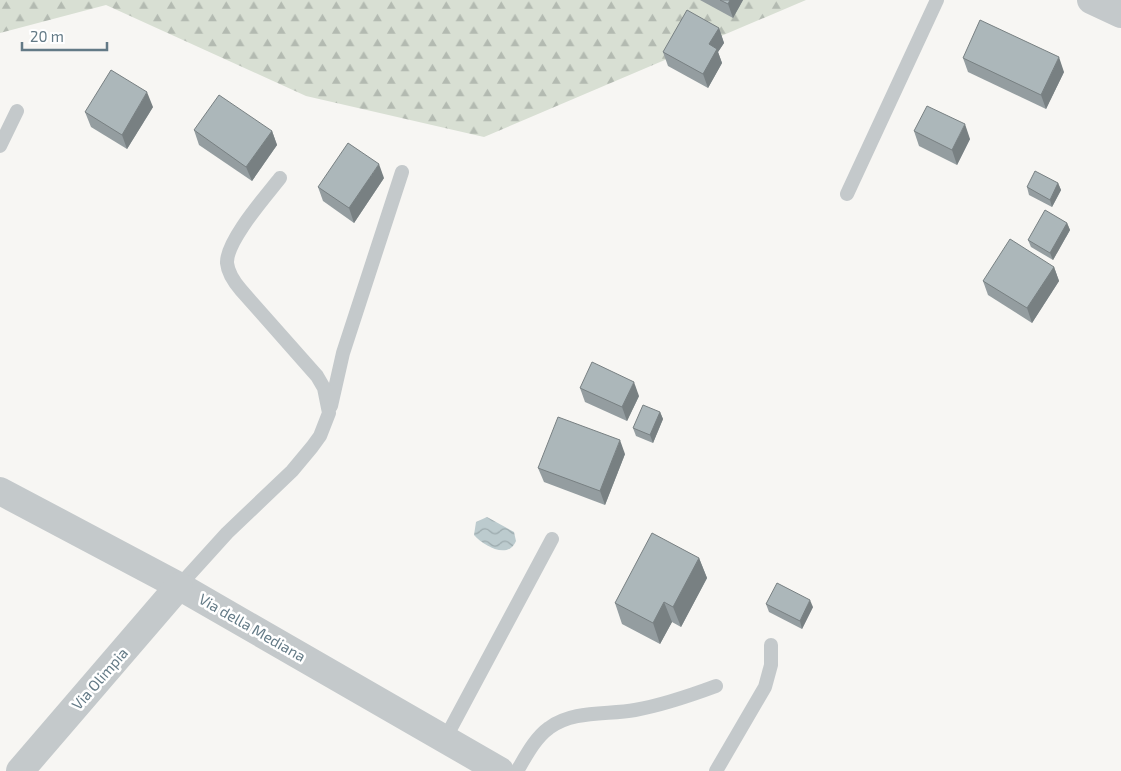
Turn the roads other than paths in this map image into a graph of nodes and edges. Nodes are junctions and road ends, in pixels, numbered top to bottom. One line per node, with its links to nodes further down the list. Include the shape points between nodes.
1 (937, 0): 8 (lane)
2 (1091, 0): 3 (street)
3 (1121, 14)
4 (18, 111): 5 (lane)
5 (0, 146)
6 (402, 172): 9 (lane, via 343,352)
7 (280, 178): 9 (lane, via 235,240 228,253 227,264 241,290 317,376 324,388)
8 (847, 194)
9 (330, 412): 12 (lane, via 320,436 303,459 227,533)
10 (0, 492): 12 (street, Via della Mediana)
11 (552, 539): 15 (lane)
12 (179, 586): 15 (street, Via della Mediana); 16 (street, Via Olimpia)
13 (771, 645): 19 (lane, via 765,687)
14 (716, 686): 18 (lane, via 659,705 580,716 561,722 539,737)
15 (445, 740): 17 (street, Via della Mediana)
16 (20, 771)
17 (500, 771)
18 (517, 771)
19 (716, 771)

